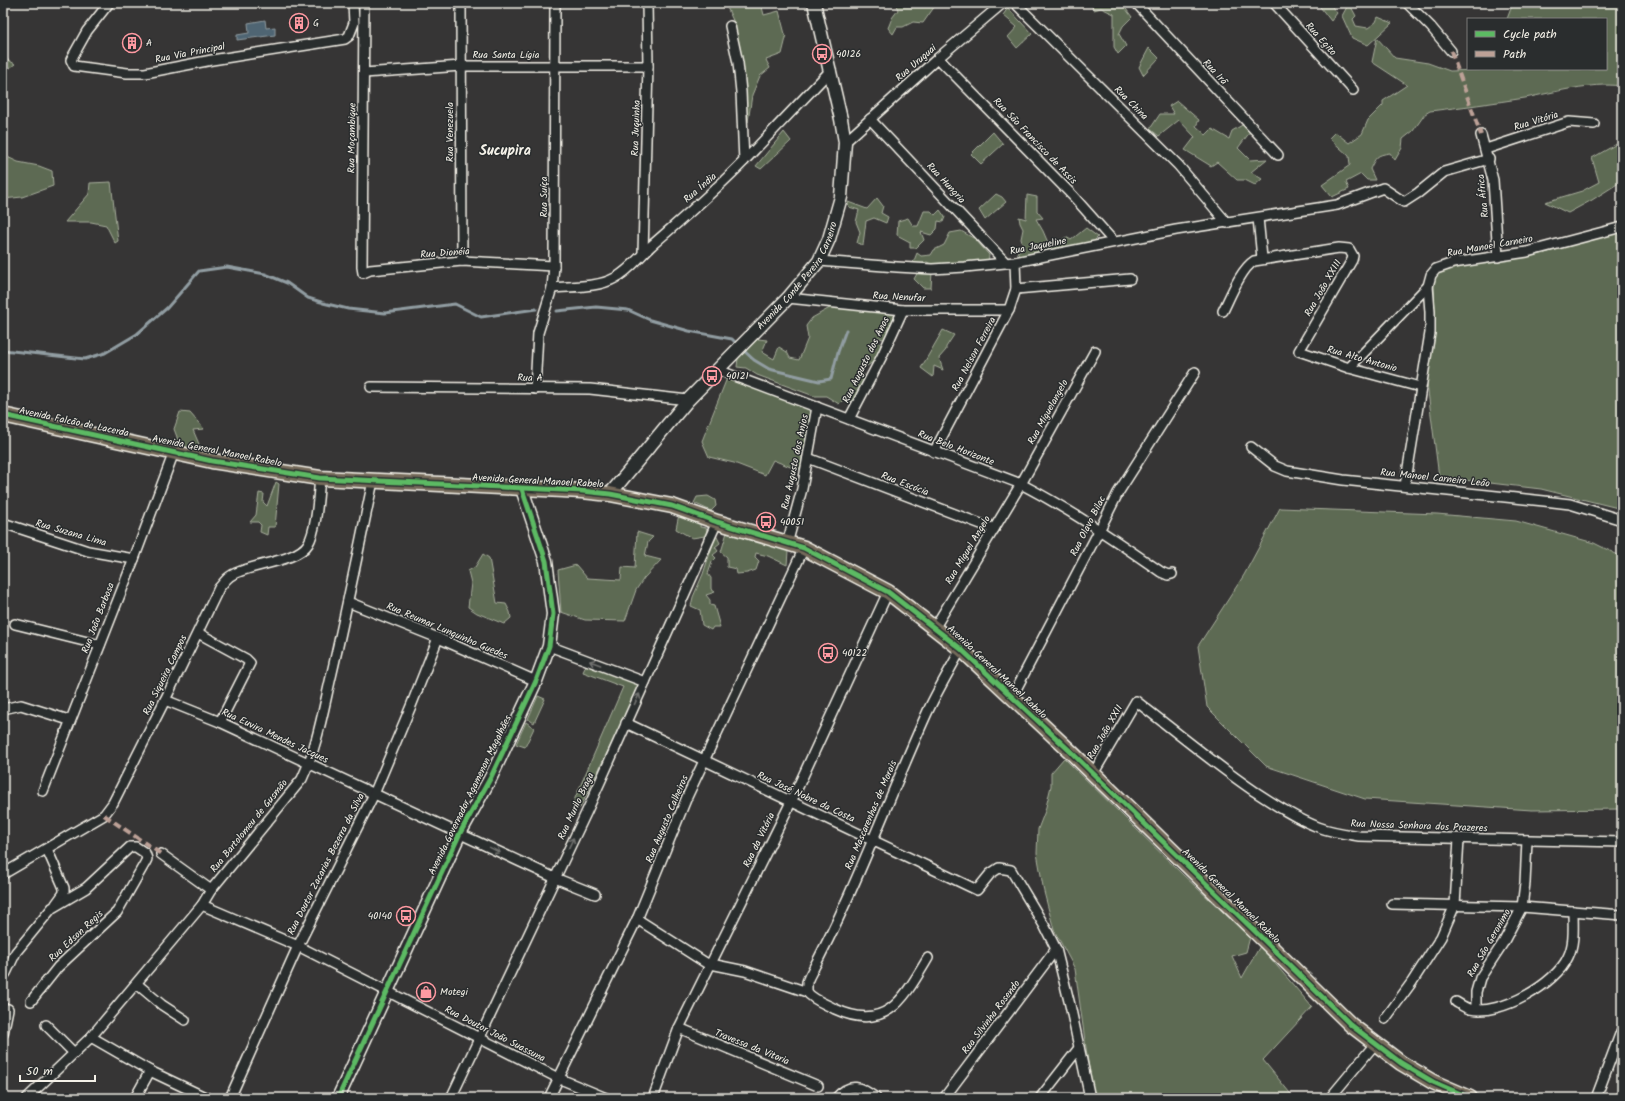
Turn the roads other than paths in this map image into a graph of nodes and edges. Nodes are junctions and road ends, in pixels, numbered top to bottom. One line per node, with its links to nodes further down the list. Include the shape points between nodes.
1 (109, 3): 2 (street, Rua Via Principal, via 87,31 73,56 71,60 74,66 145,73 332,42 350,36 354,23)
2 (353, 3)
3 (364, 3): 20 (street, Rua Moçambique)
4 (461, 3): 16 (street, Rua Venezuela)
5 (555, 3): 17 (street, Rua Suíça)
6 (647, 3): 18 (street, Rua Juquinha)
7 (814, 3): 19 (main road, Avenida Conde Pereira Carneiro)
8 (1004, 3): 15 (street, Rua Uruguai)
9 (1015, 3): 31 (street, Rua China, via 1178,165)
10 (1136, 3): 27 (street, Rua Irã)
11 (1274, 3): 21 (street, Rua Egito)
12 (1408, 3): 14 (street)
13 (730, 26): 29 (street, via 738,63)
14 (1451, 51)
15 (938, 58): 22 (street, Rua Uruguai); 33 (street, Rua São Francisco de Assis, via 1073,196)
16 (461, 66): 17 (street, Rua Santa Lígia); 20 (street, Rua Santa Lígia); 37 (street, Rua Venezuela)
17 (554, 66): 18 (street, Rua Santa Lígia); 40 (street, Rua Suíça)
18 (648, 66): 34 (street, Rua Juquinha)
19 (831, 70): 25 (main road, Avenida Conde Pereira Carneiro); 29 (street)
20 (364, 73): 41 (street, Rua Moçambique)
21 (1353, 90)
22 (870, 119): 25 (street, Rua Uruguai); 39 (street, Rua Hungria)
23 (1594, 124): 26 (street, Rua Vitória, via 1569,122)
24 (1481, 135): 26 (street, Rua África)
25 (845, 142): 38 (main road, Avenida Conde Pereira Carneiro, via 841,197 833,228)
26 (1486, 149): 28 (street, Rua África)
27 (1278, 155)
28 (1489, 160): 30 (street, Rua Jaqueline, via 1444,172 1404,202 1383,188 1337,205); 35 (street, Rua África, via 1494,180)
29 (744, 161): 34 (street, Rua Índia, via 713,192)
30 (1258, 218): 31 (street, Rua Jaqueline); 36 (street)
31 (1227, 223): 33 (street, Rua Jaqueline)
32 (1622, 227): 35 (street, Rua Manoel Carneiro)
33 (1114, 242): 39 (street, Rua Jaqueline)
34 (643, 253): 44 (street, Rua Índia, via 624,272 605,282)
35 (1498, 257): 43 (street, Rua Manoel Carneiro, via 1470,260 1436,269)
36 (1262, 258): 49 (street, via 1247,268); 51 (street, Rua João XXIII, via 1339,248 1352,252 1352,260)
37 (462, 261): 40 (street, Rua Dionéia); 41 (street, Rua Dionéia, via 370,270)
38 (819, 261): 39 (street, Rua Jaqueline, via 932,269); 46 (main road, Avenida Conde Pereira Carneiro)
39 (1011, 262): 45 (street, Rua Nelson Ferreira)
40 (554, 266): 44 (street, Rua Suíça)
41 (363, 273)
42 (1130, 280): 45 (street)
43 (1428, 286): 52 (street); 55 (street, via 1430,333)
44 (552, 288): 57 (street, Rua Suíça, via 538,333)
45 (1016, 289): 48 (street, Rua Nelson Ferreira)
46 (788, 298): 47 (street, Rua Nenufar); 53 (main road, Avenida Conde Pereira Carneiro)
47 (903, 310): 48 (street, Rua Nenufar); 61 (street, Rua Augusto dos Anos)
48 (1009, 310): 65 (street, Rua Nelson Ferreira)
49 (1223, 311)
50 (1095, 351): 69 (street, Rua Miguelangelo)
51 (1299, 351): 52 (street, Rua Alto Antonio)
52 (1348, 368): 55 (street, Rua Alto Antonio)
53 (718, 370): 58 (main road, Avenida Conde Pereira Carneiro); 59 (street, Rua Belo Horizonte)
54 (1195, 372): 77 (street, Rua Olavo Bilac, via 1118,493)
55 (1420, 386): 70 (street)
56 (371, 387): 57 (street, Rua A)
57 (535, 389): 58 (street, Rua A, via 590,390)
58 (688, 400): 72 (main road, Avenida Conde Pereira Carneiro)
59 (817, 407): 61 (street, Rua Belo Horizonte); 66 (street, Rua Augusto dos Anjos)
60 (3, 415): 62 (main road, Avenida Falcão de Lacerda)
61 (849, 419): 65 (street, Rua Belo Horizonte)
62 (141, 446): 64 (main road, Avenida General Manoel Rabelo)
63 (1251, 447): 70 (street, Rua Manoel Carneiro Leão, via 1270,463 1288,471)
64 (174, 452): 67 (main road, Avenida General Manoel Rabelo); 80 (street, Rua João Barbosa)
65 (934, 452): 69 (street, Rua Belo Horizonte)
66 (808, 458): 76 (street, Rua Escócia); 78 (street, Rua Augusto dos Anjos)
67 (320, 478): 68 (main road, Avenida General Manoel Rabelo); 86 (street, Rua Siqueira Campos, via 317,506 307,546 290,556 231,575 219,588)
68 (372, 481): 71 (main road, Avenida General Manoel Rabelo); 83 (street, Rua Bartolomeu de Gusmão)
69 (1021, 484): 76 (street, Rua Miguel Angelo); 77 (street, Rua Belo Horizonte)
70 (1405, 486): 73 (street, Rua Manoel Carneiro Leão, via 1570,504)
71 (522, 489): 72 (main road, Avenida General Manoel Rabelo); 89 (main road, Avenida Governador Agamenon Magalhães, via 546,561 553,614)
72 (610, 494): 74 (main road, Avenida General Manoel Rabelo, via 672,506)
73 (1622, 520)
74 (717, 522): 78 (main road, Avenida General Manoel Rabelo); 92 (street, Rua Murilo Braga)
75 (3, 523): 80 (street, Rua Suzana Lima, via 88,550)
76 (994, 529): 85 (street, Rua Miguel Angelo)
77 (1100, 529): 81 (street, Rua Belo Horizonte, via 1161,572); 93 (street, Rua Olavo Bilac)
78 (787, 544): 79 (main road, Avenida General Manoel Rabelo)
79 (804, 548): 82 (main road, Avenida General Manoel Rabelo); 100 (street, Rua Augusto Calheiros)
80 (134, 559): 88 (street, Rua João Barbosa)
81 (1172, 574)
82 (888, 592): 85 (main road, Avenida General Manoel Rabelo); 105 (street, Rua da Vitória)
83 (348, 602): 87 (street, Rua Reumar Lunguinho Guedes); 101 (street, Rua Bartolomeu de Gusmão)
84 (15, 624): 88 (street)
85 (934, 627): 90 (main road, Avenida General Manoel Rabelo)
86 (198, 633): 94 (street, Rua Siqueira Campos); 98 (street, via 250,663)
87 (438, 638): 91 (street, Rua Reumar Lunguinho Guedes); 104 (street, Rua Doutor Zacarias Bezerra da Silva)
88 (100, 644): 97 (street, Rua João Barbosa)
89 (549, 646): 91 (main road, Avenida Governador Agamenon Magalhães); 92 (street, one-way to 89)
90 (961, 649): 93 (main road, Avenida General Manoel Rabelo); 108 (street, Rua Mascarenhas de Morais, via 928,712)
91 (536, 681): 106 (main road, Avenida Governador Agamenon Magalhães, via 491,777)
92 (645, 682): 99 (street, Rua Murilo Braga, one-way to 92)
93 (1012, 697): 102 (main road, Avenida General Manoel Rabelo)
94 (165, 700): 98 (street, Rua Euvira Mendes Jacques); 111 (street, Rua Siqueira Campos, via 113,803 104,815)
95 (1136, 701): 102 (street, Rua João XXII); 107 (street, Rua Nossa Senhora dos Prazeres, via 1237,779 1278,806 1318,827 1359,836)
96 (3, 709): 97 (street, via 21,705)
97 (69, 720): 103 (street, Rua João Barbosa)
98 (220, 722): 101 (street, Rua Euvira Mendes Jacques)
99 (626, 723): 100 (street, Rua José Nobre da Costa); 114 (street, Rua Murilo Braga, one-way to 99)
100 (705, 761): 105 (street, Rua José Nobre da Costa); 124 (street, Rua Augusto Calheiros, via 675,824)
101 (309, 763): 104 (street, Rua Euvira Mendes Jacques); 115 (street, Rua Bartolomeu de Gusmão, via 302,779 288,798)
102 (1093, 774): 145 (main road, Avenida General Manoel Rabelo, via 1351,1024)
103 (43, 791)
104 (374, 794): 106 (street, Rua Euvira Mendes Jacques); 125 (street, Rua Doutor Zacarias Bezerra da Silva)
105 (790, 802): 108 (street, Rua José Nobre da Costa); 128 (street, Rua da Vitória)
106 (460, 833): 114 (street, Rua Euvira Mendes Jacques, one-way to 114); 131 (main road, Avenida Governador Agamenon Magalhães)
107 (1459, 839): 109 (street, Rua Nossa Senhora dos Prazeres); 119 (street)
108 (872, 840): 126 (street, Rua José Nobre da Costa, via 977,890 990,874 999,868 1010,870); 132 (street, Rua Mascarenhas de Morais, via 809,977)
109 (1527, 840): 110 (street, Rua Nossa Senhora dos Prazeres); 120 (street, Rua São Geronimo, via 1526,884)
110 (1622, 842)
111 (47, 849): 113 (street, Rua Siqueira Campos); 121 (street, via 64,891)
112 (161, 854): 115 (street)
113 (3, 874)
114 (555, 878): 116 (street, Rua Euvira Mendes Jacques); 144 (street, Rua Murilo Braga)
115 (211, 890): 118 (street, Rua Bartolomeu de Gusmão)
116 (595, 894)
117 (1392, 904): 119 (street)
118 (202, 905): 125 (street, Rua Doutor João Suassuna); 130 (street, Rua Bartolomeu de Gusmão)
119 (1455, 905): 120 (street); 137 (street, via 1432,951)
120 (1522, 907): 122 (street); 136 (street, Rua São Geronimo, via 1504,943 1480,978 1476,992)
121 (52, 908): 129 (street, via 26,937); 133 (street, Rua Edson Regis, via 86,888 130,847 136,847 145,853 147,859 117,912 58,966)
122 (1573, 911): 123 (street); 136 (street, via 1571,948 1560,968 1542,985 1519,1000)
123 (1622, 915)
124 (637, 919): 128 (street); 149 (street, Rua Augusto Calheiros)
125 (298, 946): 131 (street, Rua Doutor João Suassuna); 154 (street, Rua Doutor Zacarias Bezerra da Silva)
126 (1056, 949): 146 (street); 162 (street, Rua Silvinha Rosendo)
127 (928, 958): 132 (street, via 902,998 883,1014 873,1017 849,1015)
128 (711, 964): 132 (street, via 746,971); 140 (street, Rua da Vitória)
129 (6, 972)
130 (136, 984): 138 (street); 143 (street, Rua Bartolomeu de Gusmão)
131 (386, 992): 144 (street, Rua Doutor João Suassuna); 155 (main road, Avenida Governador Agamenon Magalhães)
132 (807, 992)
133 (31, 1001)
134 (1456, 1002): 136 (street)
135 (8, 1009): 142 (street)
136 (1476, 1009)
137 (1385, 1019)
138 (185, 1020)
139 (46, 1025): 147 (street)
140 (679, 1028): 150 (street, Travessa da Vitoria); 159 (street, Rua da Vitória)
141 (1622, 1030): 167 (street)
142 (3, 1034)
143 (91, 1037): 147 (street, Rua Bartolomeu de Gusmão); 148 (street)
144 (479, 1037): 149 (street, Rua Doutor João Suassuna); 156 (street, Rua Murilo Braga)
145 (1375, 1044): 165 (street); 166 (main road, Avenida General Manoel Rabelo, via 1433,1082)
146 (1079, 1048): 163 (street); 164 (street)
147 (74, 1053): 151 (street, Rua Bartolomeu de Gusmão)
148 (150, 1071): 152 (street); 153 (street)
149 (558, 1078): 157 (street, Rua Augusto Calheiros); 158 (street, Rua Doutor João Suassuna)
150 (818, 1086)
151 (27, 1098)
152 (135, 1098)
153 (207, 1098)
154 (230, 1098)
155 (338, 1098)
156 (451, 1098)
157 (549, 1098)
158 (606, 1098)
159 (653, 1098)
160 (837, 1098): 161 (street, via 844,1090 855,1087)
161 (876, 1098)
162 (944, 1098)
163 (1040, 1098)
164 (1090, 1098)
165 (1330, 1098)
166 (1470, 1098)
167 (1596, 1098)

